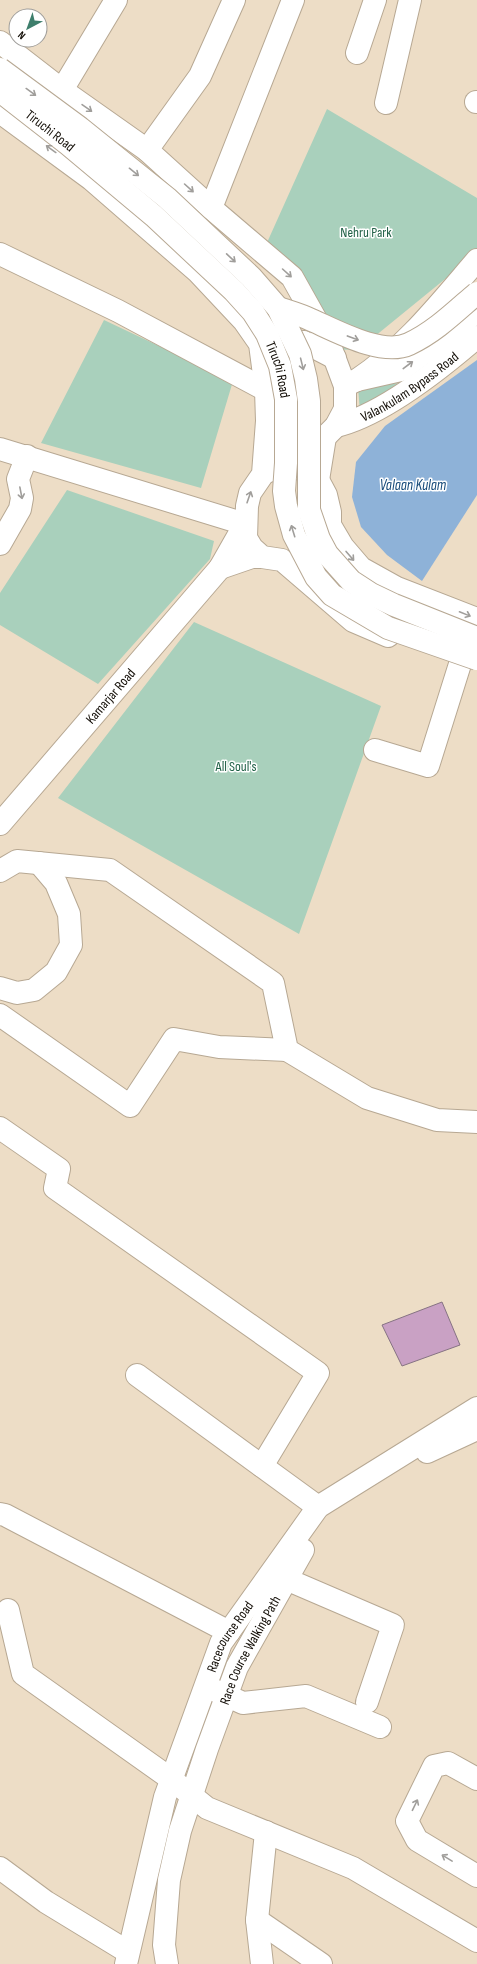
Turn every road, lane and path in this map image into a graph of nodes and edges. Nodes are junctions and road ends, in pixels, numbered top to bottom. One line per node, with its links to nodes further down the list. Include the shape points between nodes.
1 (116, 0): 9 (main road)
2 (234, 0): 13 (main road, via 200,76)
3 (293, 0): 14 (main road)
4 (375, 0): 7 (main road)
5 (410, 0): 11 (main road)
6 (0, 42): 9 (main road)
7 (357, 53)
8 (0, 69): 18 (main road, Tiruchi Road, one-way to 18, bridge, via 80,128 167,198 251,277)
9 (62, 90): 13 (main road, one-way to 13)
10 (0, 91): 38 (main road, Tiruchi Road, one-way to 10, bridge, via 388,628 332,595 316,577 294,535 286,506 286,399 280,366 268,334 234,291 154,216)
11 (386, 103)
12 (0, 112): 21 (main road, one-way to 12, via 244,321 198,272 91,178)
13 (147, 150): 14 (main road, one-way to 14)
14 (211, 208): 22 (main road, one-way to 22, via 292,277 330,343)
15 (0, 254): 24 (main road, via 118,311)
16 (477, 260): 23 (main road, via 410,338 372,370)
17 (477, 293): 18 (main road, one-way to 17, bridge, via 370,344 388,347 407,345 429,333)
18 (278, 308): 37 (main road, Tiruchi Road, one-way to 37, bridge, via 300,354 306,379 310,416 309,510 327,554 350,580 371,594)
19 (477, 310): 23 (main road, Valankulam Bypass Road, one-way to 19, via 401,370)
20 (477, 337): 26 (main road, Valankulam Bypass Road, via 426,378 379,409)
21 (260, 344): 22 (main road, via 281,341 304,342); 24 (main road)
22 (334, 358): 23 (main road)
23 (351, 383): 26 (main road, via 345,409)
24 (266, 390): 25 (main road)
25 (266, 430): 26 (main road, via 301,444); 29 (main road)
26 (330, 432): 30 (main road)
27 (2, 453): 28 (main road)
28 (27, 456): 31 (main road); 33 (main road, one-way to 33, via 18,479 22,498 20,509)
29 (263, 474): 30 (main road, via 289,465 301,469); 31 (main road, one-way to 29, via 250,493)
30 (322, 487): 32 (main road, via 330,512)
31 (245, 524): 34 (main road, via 246,538 252,548); 35 (main road, Kamarjar Road)
32 (330, 525): 34 (main road, via 326,536 311,552 292,561); 36 (main road, one-way to 36, via 343,547 361,568 398,588)
33 (0, 544)
34 (272, 558): 35 (main road, via 252,557); 38 (main road, via 353,622 409,645)
35 (220, 568): 40 (main road, Kamarjar Road)
36 (477, 619)
37 (477, 638)
38 (471, 664): 39 (main road, via 428,766)
39 (374, 750)
40 (0, 824)
41 (39, 863): 42 (main road, via 17,861); 43 (main road, via 56,883 69,914 71,945 56,972 34,990 16,993); 45 (main road, via 110,870 273,983)
42 (0, 871)
43 (0, 988)
44 (0, 1015): 45 (main road, via 130,1106 174,1039 219,1047)
45 (287, 1050): 46 (main road, via 367,1098 437,1120)
46 (477, 1122)
47 (0, 1128): 51 (main road, via 59,1169 55,1188 318,1373)
48 (137, 1375): 51 (main road)
49 (477, 1408): 52 (main road, Racecourse Road)
50 (477, 1429): 54 (main road, Race Course Walking Path, via 412,1459 333,1511)
51 (262, 1466): 52 (main road)
52 (318, 1507): 54 (main road, Racecourse Road)
53 (0, 1514): 56 (main road)
54 (278, 1576): 56 (main road, Racecourse Road); 58 (main road, Race Course Walking Path); 59 (main road, via 393,1625)
55 (8, 1610): 61 (main road, via 24,1674)
56 (229, 1632): 57 (main road, Racecourse Road, via 221,1643)
57 (205, 1686): 58 (main road); 61 (main road, Racecourse Road)
58 (226, 1696): 60 (main road, via 243,1703 306,1696); 63 (main road, Race Course Walking Path)
59 (367, 1702)
60 (380, 1727)
61 (171, 1779): 63 (main road); 70 (main road, Racecourse Road, via 164,1797)
62 (477, 1779): 66 (main road, one-way to 62, via 417,1840 407,1821 434,1766 448,1763)
63 (192, 1796): 64 (main road, via 207,1808); 71 (main road, Race Course Walking Path, via 180,1831 169,1880 164,1945)
64 (266, 1832): 67 (main road); 68 (main road, via 353,1868)
65 (0, 1868): 70 (main road)
66 (477, 1876)
67 (257, 1920): 69 (main road); 72 (main road)
68 (477, 1940)
69 (292, 1956): 73 (main road)
70 (128, 1959)
71 (167, 1964)
72 (262, 1964)
73 (321, 1964)

